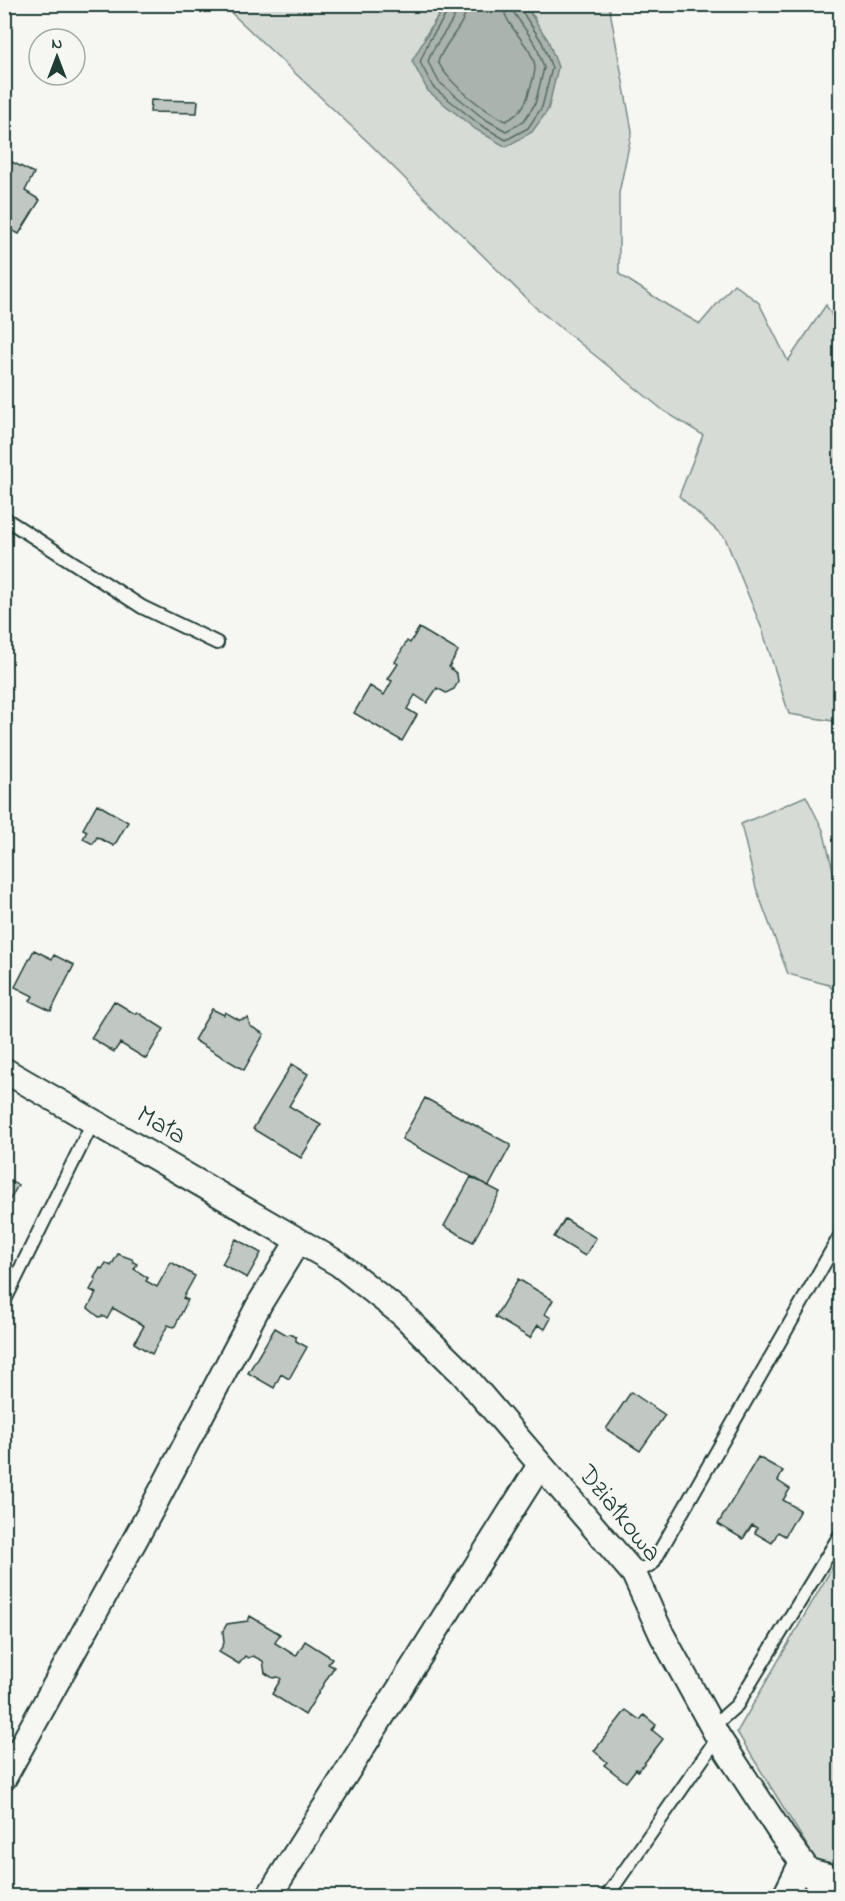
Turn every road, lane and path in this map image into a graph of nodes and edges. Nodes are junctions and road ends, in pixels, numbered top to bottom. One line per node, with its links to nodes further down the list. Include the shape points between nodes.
1 (4, 518): 2 (lane, via 142,607)
2 (217, 643)
3 (4, 1070): 4 (street, Mała)
4 (93, 1122): 6 (street, Mała); 7 (lane)
5 (840, 1236): 10 (lane, via 653,1563)
6 (292, 1238): 8 (street, Działkowa, via 339,1264 402,1314 463,1374); 12 (street, via 148,1516)
7 (4, 1302)
8 (540, 1465): 10 (street, Działkowa); 15 (street)
9 (840, 1535): 11 (lane, via 737,1705)
10 (634, 1574): 11 (street, Działkowa)
11 (715, 1732): 13 (street, Działkowa); 16 (lane)
12 (4, 1778)
13 (806, 1866): 14 (street); 17 (street); 18 (street, Działkowa)
14 (840, 1879)
15 (269, 1896)
16 (607, 1896)
17 (785, 1896)
18 (827, 1896)

